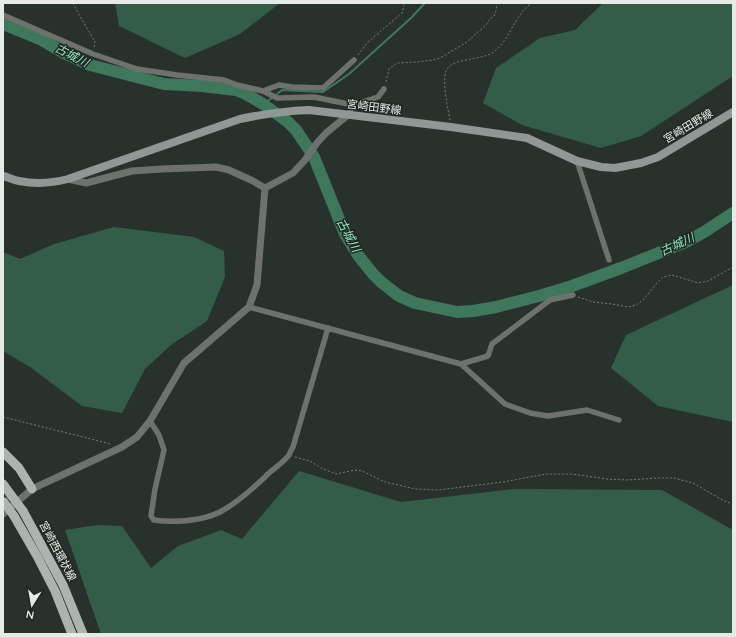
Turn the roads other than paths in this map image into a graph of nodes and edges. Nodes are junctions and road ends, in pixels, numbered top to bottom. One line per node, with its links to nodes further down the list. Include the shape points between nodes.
1 (3, 15): 4 (street, via 93,54 137,69 224,80)
2 (354, 60): 4 (street, via 323,88 279,84)
3 (384, 89): 5 (street, via 378,97)
4 (263, 90): 5 (street, via 277,98 314,97)
5 (353, 105): 7 (street)
6 (733, 112): 8 (main road, 宮崎田野線, via 658,157 641,163 615,168)
7 (348, 115): 8 (main road, 宮崎田野線, via 527,138); 10 (main road, 宮崎田野線, via 309,110 240,119); 11 (street, via 330,129 294,173)
8 (577, 161): 12 (street)
9 (3, 176): 10 (main road, 宮崎田野線, via 19,181 44,182)
10 (68, 179): 11 (street, via 86,183 132,170 216,167 229,170)
11 (265, 188): 14 (street, via 257,285)
12 (609, 260)
13 (573, 295): 16 (street, via 550,300 492,344 488,356)
14 (249, 307): 15 (street); 18 (street, via 184,363)
15 (328, 328): 16 (street); 18 (street, via 293,447 288,456 255,486 219,512 202,518 154,520 151,511 164,450 159,435)
16 (461, 364): 17 (street, via 505,404 530,413 548,416 587,410)
17 (619, 420)
18 (150, 421): 21 (street, via 137,437 122,447)
19 (3, 452): 21 (main road, via 19,468)
20 (3, 484): 22 (main road, 宮崎西環状線)
21 (32, 489): 23 (street)
22 (6, 499): 24 (main road, 宮崎西環状線, bridge, via 55,591); 25 (main road, 宮崎西環状線, bridge, via 23,510 63,585)
23 (3, 514)
24 (72, 634)
25 (83, 634)

